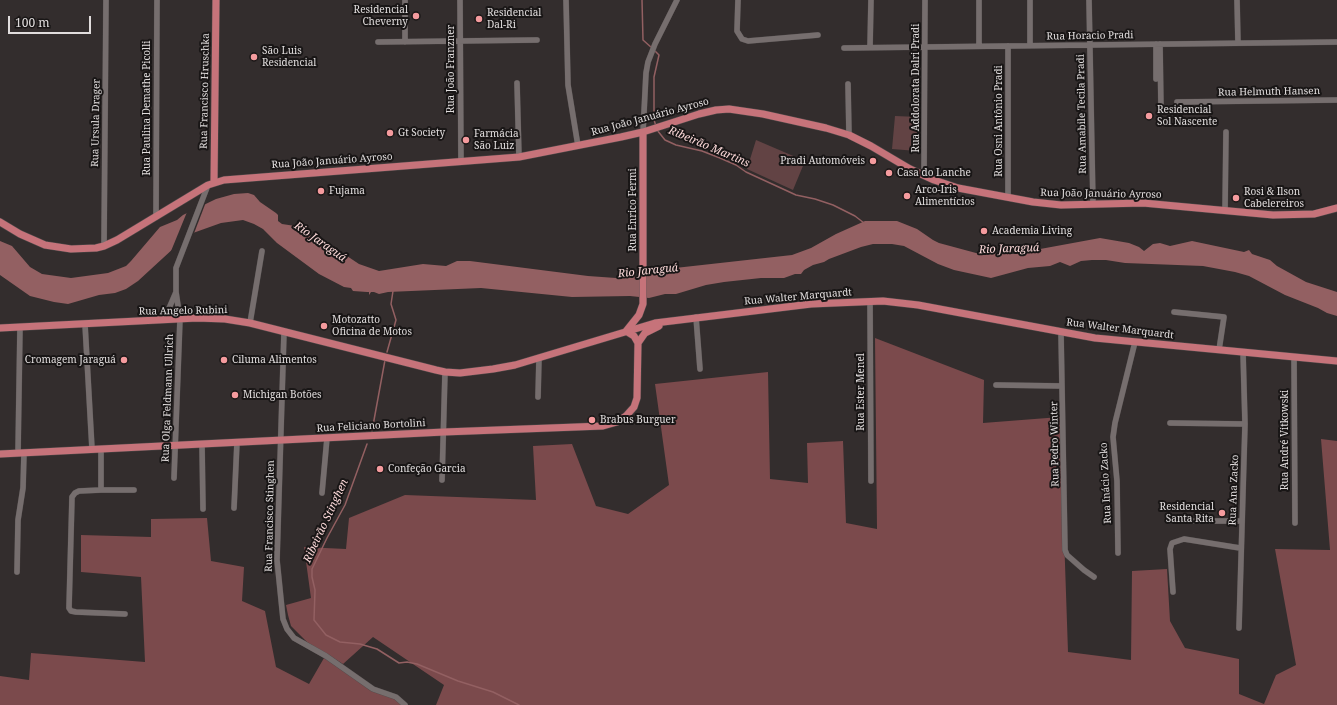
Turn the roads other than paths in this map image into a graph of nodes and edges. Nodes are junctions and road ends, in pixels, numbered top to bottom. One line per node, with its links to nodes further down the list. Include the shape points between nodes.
1 (106, 0): 50 (street, Rua Ursula Drager)
2 (157, 0): 48 (street, Rua Paulina Demathe Picolli)
3 (216, 0): 43 (main road, Rua Francisco Hruschka)
4 (405, 0): 19 (street)
5 (460, 0): 17 (street, Rua João Franzner)
6 (566, 0): 39 (street, via 568,79)
7 (678, 0): 36 (street, via 651,52 646,73)
8 (738, 0): 15 (street, via 737,31 742,39 748,41)
9 (870, 0): 28 (street)
10 (925, 0): 25 (street, Rua Addolorata Dalri Pradi)
11 (979, 0): 26 (street)
12 (1030, 0): 23 (street)
13 (1089, 0): 24 (street, Rua Amabile Tecila Pradi)
14 (1237, 0): 21 (street)
15 (818, 35)
16 (537, 40): 17 (street)
17 (460, 41): 19 (street); 41 (street, Rua João Franzner)
18 (378, 42): 19 (street)
19 (406, 42)
20 (1337, 42): 21 (street, Rua Horacio Pradi)
21 (1238, 43): 22 (street, Rua Horacio Pradi)
22 (1158, 44): 24 (street, Rua Horacio Pradi); 30 (street); 35 (street)
23 (1030, 45): 24 (street, Rua Horacio Pradi); 27 (street, Rua Horacio Pradi)
24 (1089, 45): 45 (street, Rua Amabile Tecila Pradi)
25 (925, 46): 26 (street, Rua Horacio Pradi); 28 (street, Rua Horacio Pradi); 42 (street, Rua Addolorata Dalri Pradi)
26 (979, 46): 27 (street, Rua Horacio Pradi)
27 (1008, 46): 44 (street, Rua Osni Antônio Pradi)
28 (870, 47): 29 (street, Rua Horacio Pradi)
29 (844, 48)
30 (1156, 79)
31 (517, 84): 40 (street)
32 (848, 84): 38 (street)
33 (1337, 100): 34 (street, Rua Helmuth Hansen)
34 (1177, 102)
35 (1162, 109)
36 (643, 132): 38 (main road, Rua João Januário Ayroso, via 699,114 729,109 820,126); 39 (main road, Rua João Januário Ayroso); 63 (main road, Rua Enrico Fermi, via 643,303 639,315)
37 (1226, 132): 47 (street)
38 (849, 136): 42 (main road, Rua João Januário Ayroso)
39 (578, 146): 40 (main road, Rua João Januário Ayroso)
40 (519, 157): 41 (main road, Rua João Januário Ayroso)
41 (461, 161): 43 (main road, Rua João Januário Ayroso, via 236,178)
42 (924, 175): 44 (main road, Rua João Januário Ayroso, via 958,188)
43 (211, 184): 48 (main road, Rua João Januário Ayroso); 52 (street, Rua Olga Feldmann Ullrich, via 203,197 178,263 175,275)
44 (1008, 197): 45 (main road, Rua João Januário Ayroso, via 1046,204)
45 (1093, 204): 47 (main road, Rua João Januário Ayroso, via 1143,203)
46 (1337, 208): 47 (main road, Rua João Januário Ayroso, via 1314,214 1296,215)
47 (1225, 211)
48 (156, 217): 50 (main road, Rua João Januário Ayroso)
49 (0, 222): 50 (main road, Rua João Januário Ayroso, via 52,247 86,249)
50 (104, 246)
51 (262, 250): 59 (street)
52 (176, 292): 56 (street, Rua Olga Feldmann Ullrich); 57 (street)
53 (870, 302): 55 (main road, Rua Walter Marquardt, via 811,304); 65 (main road, Rua Walter Marquardt, via 918,305); 93 (street, Rua Ester Menel)
54 (1174, 312): 68 (street, via 1224,317)
55 (696, 317): 58 (main road, Rua Walter Marquardt); 74 (street)
56 (180, 319): 57 (main road, Rua Angelo Rubini); 59 (main road, Rua Angelo Rubini, via 225,319); 86 (street, Rua Olga Feldmann Ullrich)
57 (164, 320): 60 (main road, Rua Angelo Rubini)
58 (668, 321): 63 (main road, Rua Walter Marquardt); 67 (main road, via 648,331)
59 (250, 323): 64 (main road, Rua Angelo Rubini)
60 (85, 324): 61 (main road, Rua Angelo Rubini); 87 (street)
61 (20, 327): 62 (main road, Rua Angelo Rubini); 89 (street)
62 (0, 328)
63 (626, 331): 67 (main road, via 634,336); 72 (main road, Rua Walter Marquardt)
64 (284, 332): 71 (main road, Rua Angelo Rubini); 83 (street, Rua Francisco Stinghen)
65 (1062, 333): 66 (main road, Rua Walter Marquardt); 77 (street, Rua Pedro Winter)
66 (1135, 342): 68 (main road, Rua Walter Marquardt); 103 (street, Rua Inácio Zacko, via 1113,437 1117,482)
67 (638, 344): 81 (main road, Rua Feliciano Bortolini, via 637,398 634,407 617,422 603,426)
68 (1219, 350): 69 (main road, Rua Walter Marquardt)
69 (1244, 352): 70 (main road, Rua Walter Marquardt); 80 (street, Rua Ana Zacko)
70 (1294, 357): 73 (main road, Rua Walter Marquardt); 101 (street, Rua André Vitkowski)
71 (385, 358): 75 (main road, Rua Walter Marquardt)
72 (539, 358): 75 (main road, Rua Walter Marquardt, via 493,369); 78 (street)
73 (1337, 361)
74 (700, 369)
75 (444, 372): 81 (street)
76 (996, 385): 77 (street)
77 (1062, 386): 105 (street, Rua Pedro Winter, via 1065,550 1067,555)
78 (538, 397)
79 (1170, 423): 80 (street)
80 (1245, 424): 100 (street, Rua Ana Zacko)
81 (444, 432): 82 (main road, Rua Feliciano Bortolini); 92 (street)
82 (327, 438): 83 (main road, Rua Feliciano Bortolini); 96 (street)
83 (280, 440): 84 (main road, Rua Feliciano Bortolini); 109 (street, Rua Francisco Stinghen, via 277,560 283,619 287,629 294,638 326,656 373,689 396,697)
84 (237, 442): 85 (main road, Rua Feliciano Bortolini); 97 (street)
85 (202, 444): 86 (main road, Rua Feliciano Bortolini); 98 (street)
86 (174, 445): 88 (main road, Rua Feliciano Bortolini); 91 (street, Rua Olga Feldmann Ullrich)
87 (92, 449): 88 (main road, Rua Feliciano Bortolini); 89 (main road, Rua Feliciano Bortolini)
88 (101, 449): 94 (street)
89 (21, 453): 90 (main road, Rua Feliciano Bortolini); 104 (street, via 23,488 18,520)
90 (0, 454)
91 (174, 478)
92 (442, 480)
93 (870, 481)
94 (100, 490): 95 (street); 107 (street, via 79,491 72,497 69,608 76,612)
95 (134, 490)
96 (322, 493)
97 (234, 508)
98 (203, 509)
99 (1194, 521): 100 (street)
100 (1242, 521): 102 (street, Rua Ana Zacko)
101 (1295, 523)
102 (1240, 548): 106 (street, via 1184,539 1172,543 1170,550); 108 (street, Rua Ana Zacko)
103 (1118, 553)
104 (17, 572)
105 (1094, 577)
106 (1173, 592)
107 (125, 614)
108 (1239, 628)
109 (405, 705)

